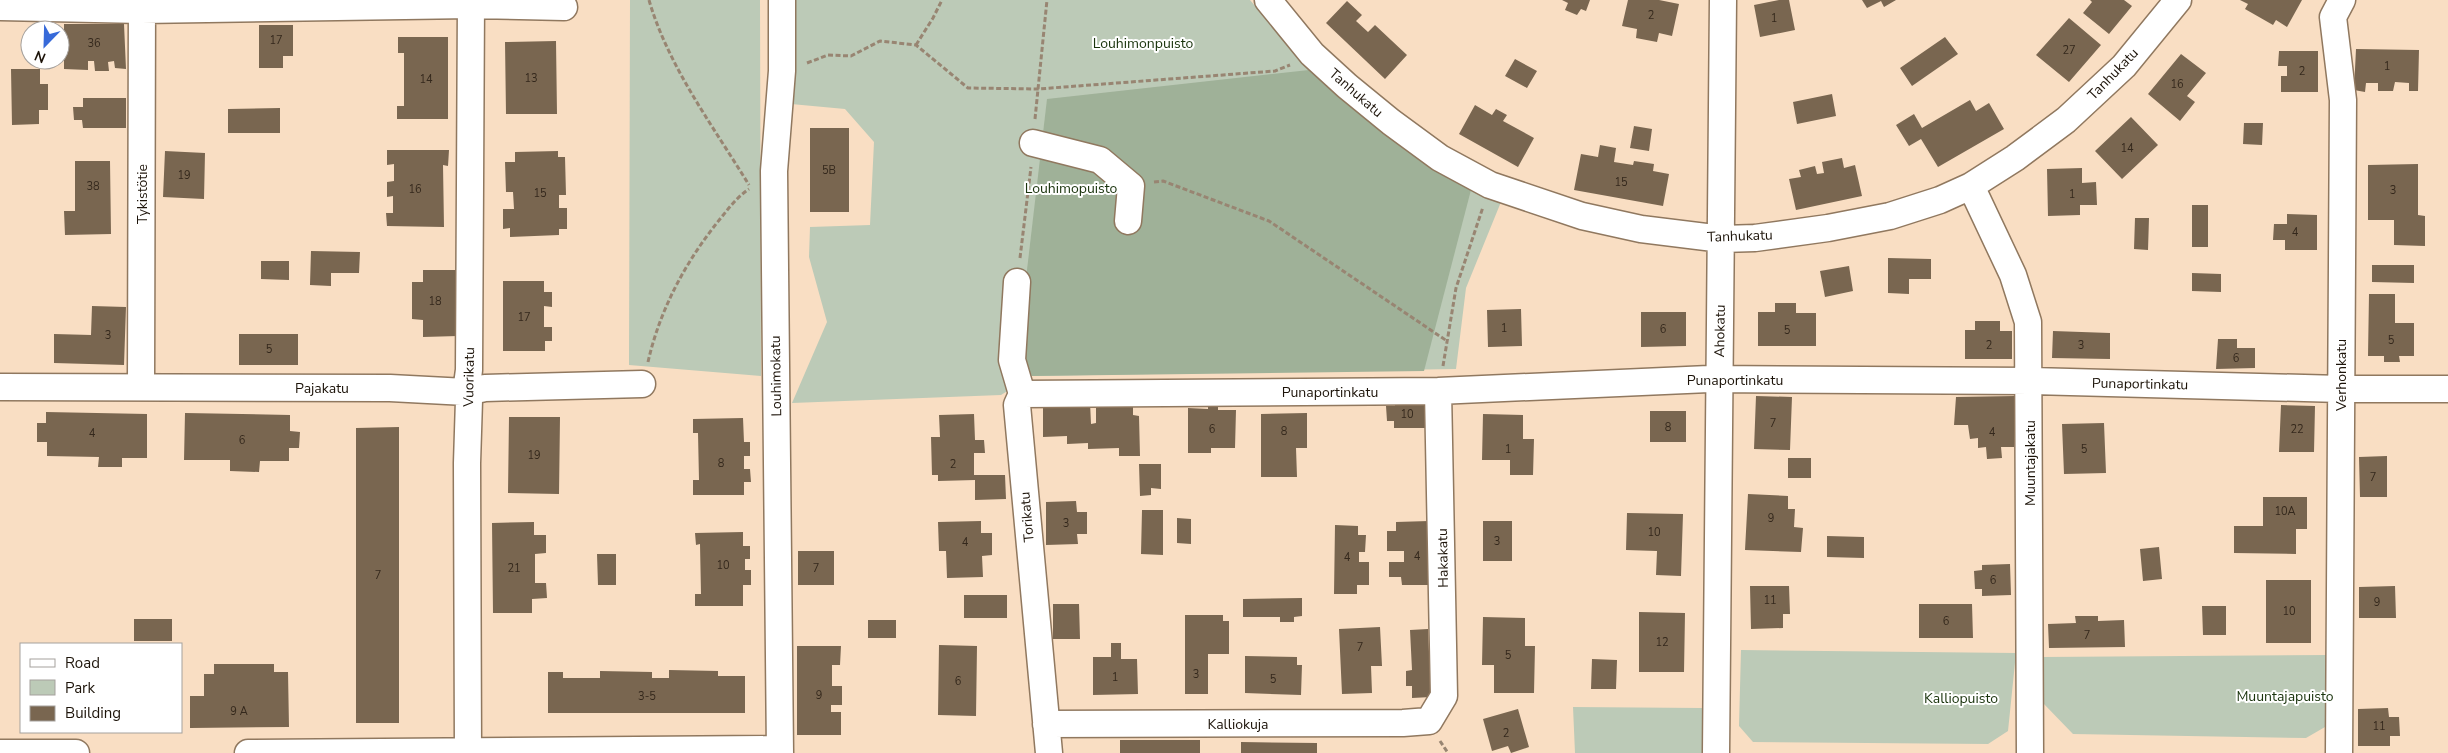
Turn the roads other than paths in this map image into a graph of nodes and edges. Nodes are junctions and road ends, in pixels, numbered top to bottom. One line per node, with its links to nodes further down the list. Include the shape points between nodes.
1 (782, 0): 27 (street, Louhimokatu, via 782,71 774,171)
2 (1268, 0): 13 (street, Tanhukatu, via 1312,54 1390,122 1440,158 1490,185 1582,216 1641,229)
3 (1724, 0): 13 (street, Ahokatu)
4 (2178, 0): 11 (street, Tanhukatu, via 2124,66 2066,120)
5 (2342, 0): 20 (street, Verhonkatu, via 2333,17 2343,100)
6 (471, 3): 7 (street); 9 (street); 23 (street, Vuorikatu, via 469,370)
7 (142, 5): 8 (street); 19 (street, Tykistötie)
8 (0, 7)
9 (564, 7)
10 (1033, 143): 12 (street, via 1100,160 1131,186)
11 (1971, 186): 13 (street, Tanhukatu, via 1890,216 1756,238); 16 (street, Muuntajakatu, via 2013,275 2028,322)
12 (1128, 221)
13 (1722, 239): 15 (street, Ahokatu)
14 (1017, 282): 24 (street, Torikatu, via 1012,360)
15 (1719, 380): 16 (street, Punaportinkatu); 22 (street, Punaportinkatu); 33 (street, Ahokatu)
16 (2030, 381): 20 (street, Punaportinkatu); 34 (street, Muuntajakatu)
17 (642, 384): 23 (street, Pajakatu, via 485,388)
18 (0, 387): 19 (street, Pajakatu)
19 (141, 388): 23 (street, Pajakatu, via 390,388)
20 (2341, 389): 21 (street, Punaportinkatu); 35 (street, Verhonkatu)
21 (2448, 389)
22 (1438, 391): 24 (street, Punaportinkatu); 25 (street, Hakakatu, via 1444,696)
23 (466, 392): 28 (street, Vuorikatu, via 469,400)
24 (1022, 394): 26 (street, Torikatu, via 1017,405)
25 (1429, 721): 26 (street, Kalliokuja, via 1403,724)
26 (1046, 724): 32 (street, Torikatu)
27 (780, 751): 28 (street)
28 (468, 752): 31 (street)
29 (0, 753): 30 (street)
30 (76, 753)
31 (248, 753)
32 (1049, 753)
33 (1716, 753)
34 (2030, 753)
35 (2339, 753)

